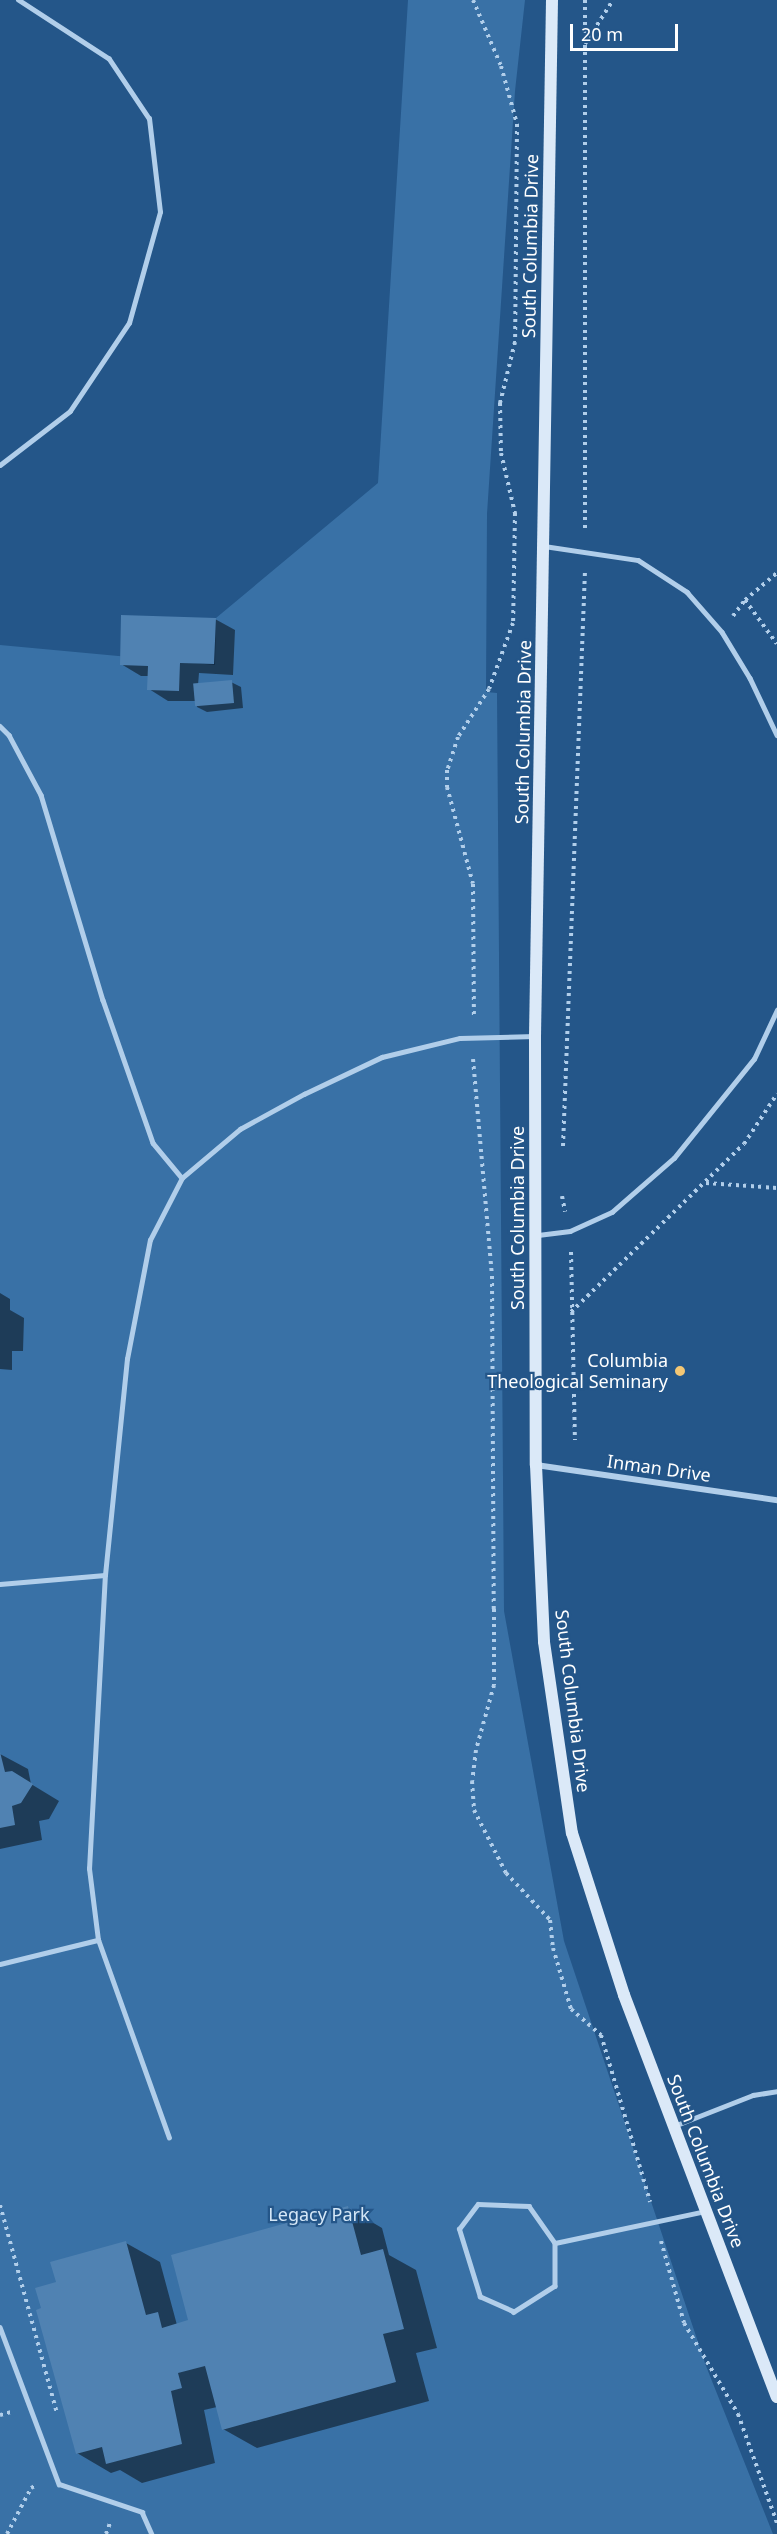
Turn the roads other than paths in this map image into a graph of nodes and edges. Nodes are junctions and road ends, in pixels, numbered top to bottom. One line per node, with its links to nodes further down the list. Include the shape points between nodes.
1 (18, 0): 3 (lane, via 109,59 149,119 160,212 129,323 70,411)
2 (552, 0): 4 (main road, South Columbia Drive)
3 (0, 465)
4 (544, 546): 6 (lane, via 638,560 687,592 722,632 750,678); 8 (main road, South Columbia Drive)
5 (0, 726): 9 (lane, via 9,735 41,795 103,1000 153,1143)
6 (777, 735)
7 (777, 1010): 10 (lane, via 754,1059 674,1158 612,1212 570,1231)
8 (535, 1036): 9 (lane, via 460,1038 382,1057 240,1129); 10 (main road, South Columbia Drive)
9 (182, 1178): 13 (lane, via 150,1240 127,1359)
10 (535, 1235): 11 (main road, South Columbia Drive)
11 (536, 1464): 12 (street, Inman Drive); 18 (main road, South Columbia Drive, via 544,1642 572,1833 624,1995)
12 (777, 1500)
13 (105, 1575): 14 (lane); 15 (lane, via 89,1869)
14 (0, 1584)
15 (98, 1940): 16 (lane); 19 (lane)
16 (0, 1964)
17 (777, 2091): 18 (lane, via 733,2102)
18 (674, 2126): 20 (main road, South Columbia Drive)
19 (169, 2138)
20 (706, 2211): 21 (lane); 23 (main road, South Columbia Drive)
21 (555, 2243): 21 (lane, via 529,2206 478,2204 459,2229 480,2297 514,2312 555,2286)
22 (0, 2327): 24 (lane, via 59,2484 142,2512)
23 (777, 2397)
24 (152, 2534)

